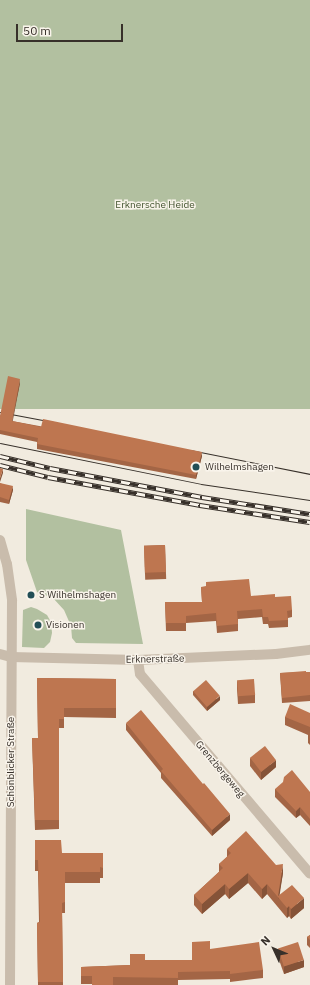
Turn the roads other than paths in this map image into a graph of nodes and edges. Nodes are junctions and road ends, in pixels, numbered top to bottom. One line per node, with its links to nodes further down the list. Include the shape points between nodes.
1 (0, 540): 4 (street, Schönblicker Straße, via 7,564 12,601)
2 (310, 650): 5 (street, Erknerstraße, via 276,654)
3 (0, 654): 4 (street, Erknerstraße)
4 (11, 657): 5 (street, Erknerstraße); 7 (street, Schönblicker Straße)
5 (138, 660): 6 (street, Grenzbergeweg, via 140,674)
6 (310, 874)
7 (10, 985)

